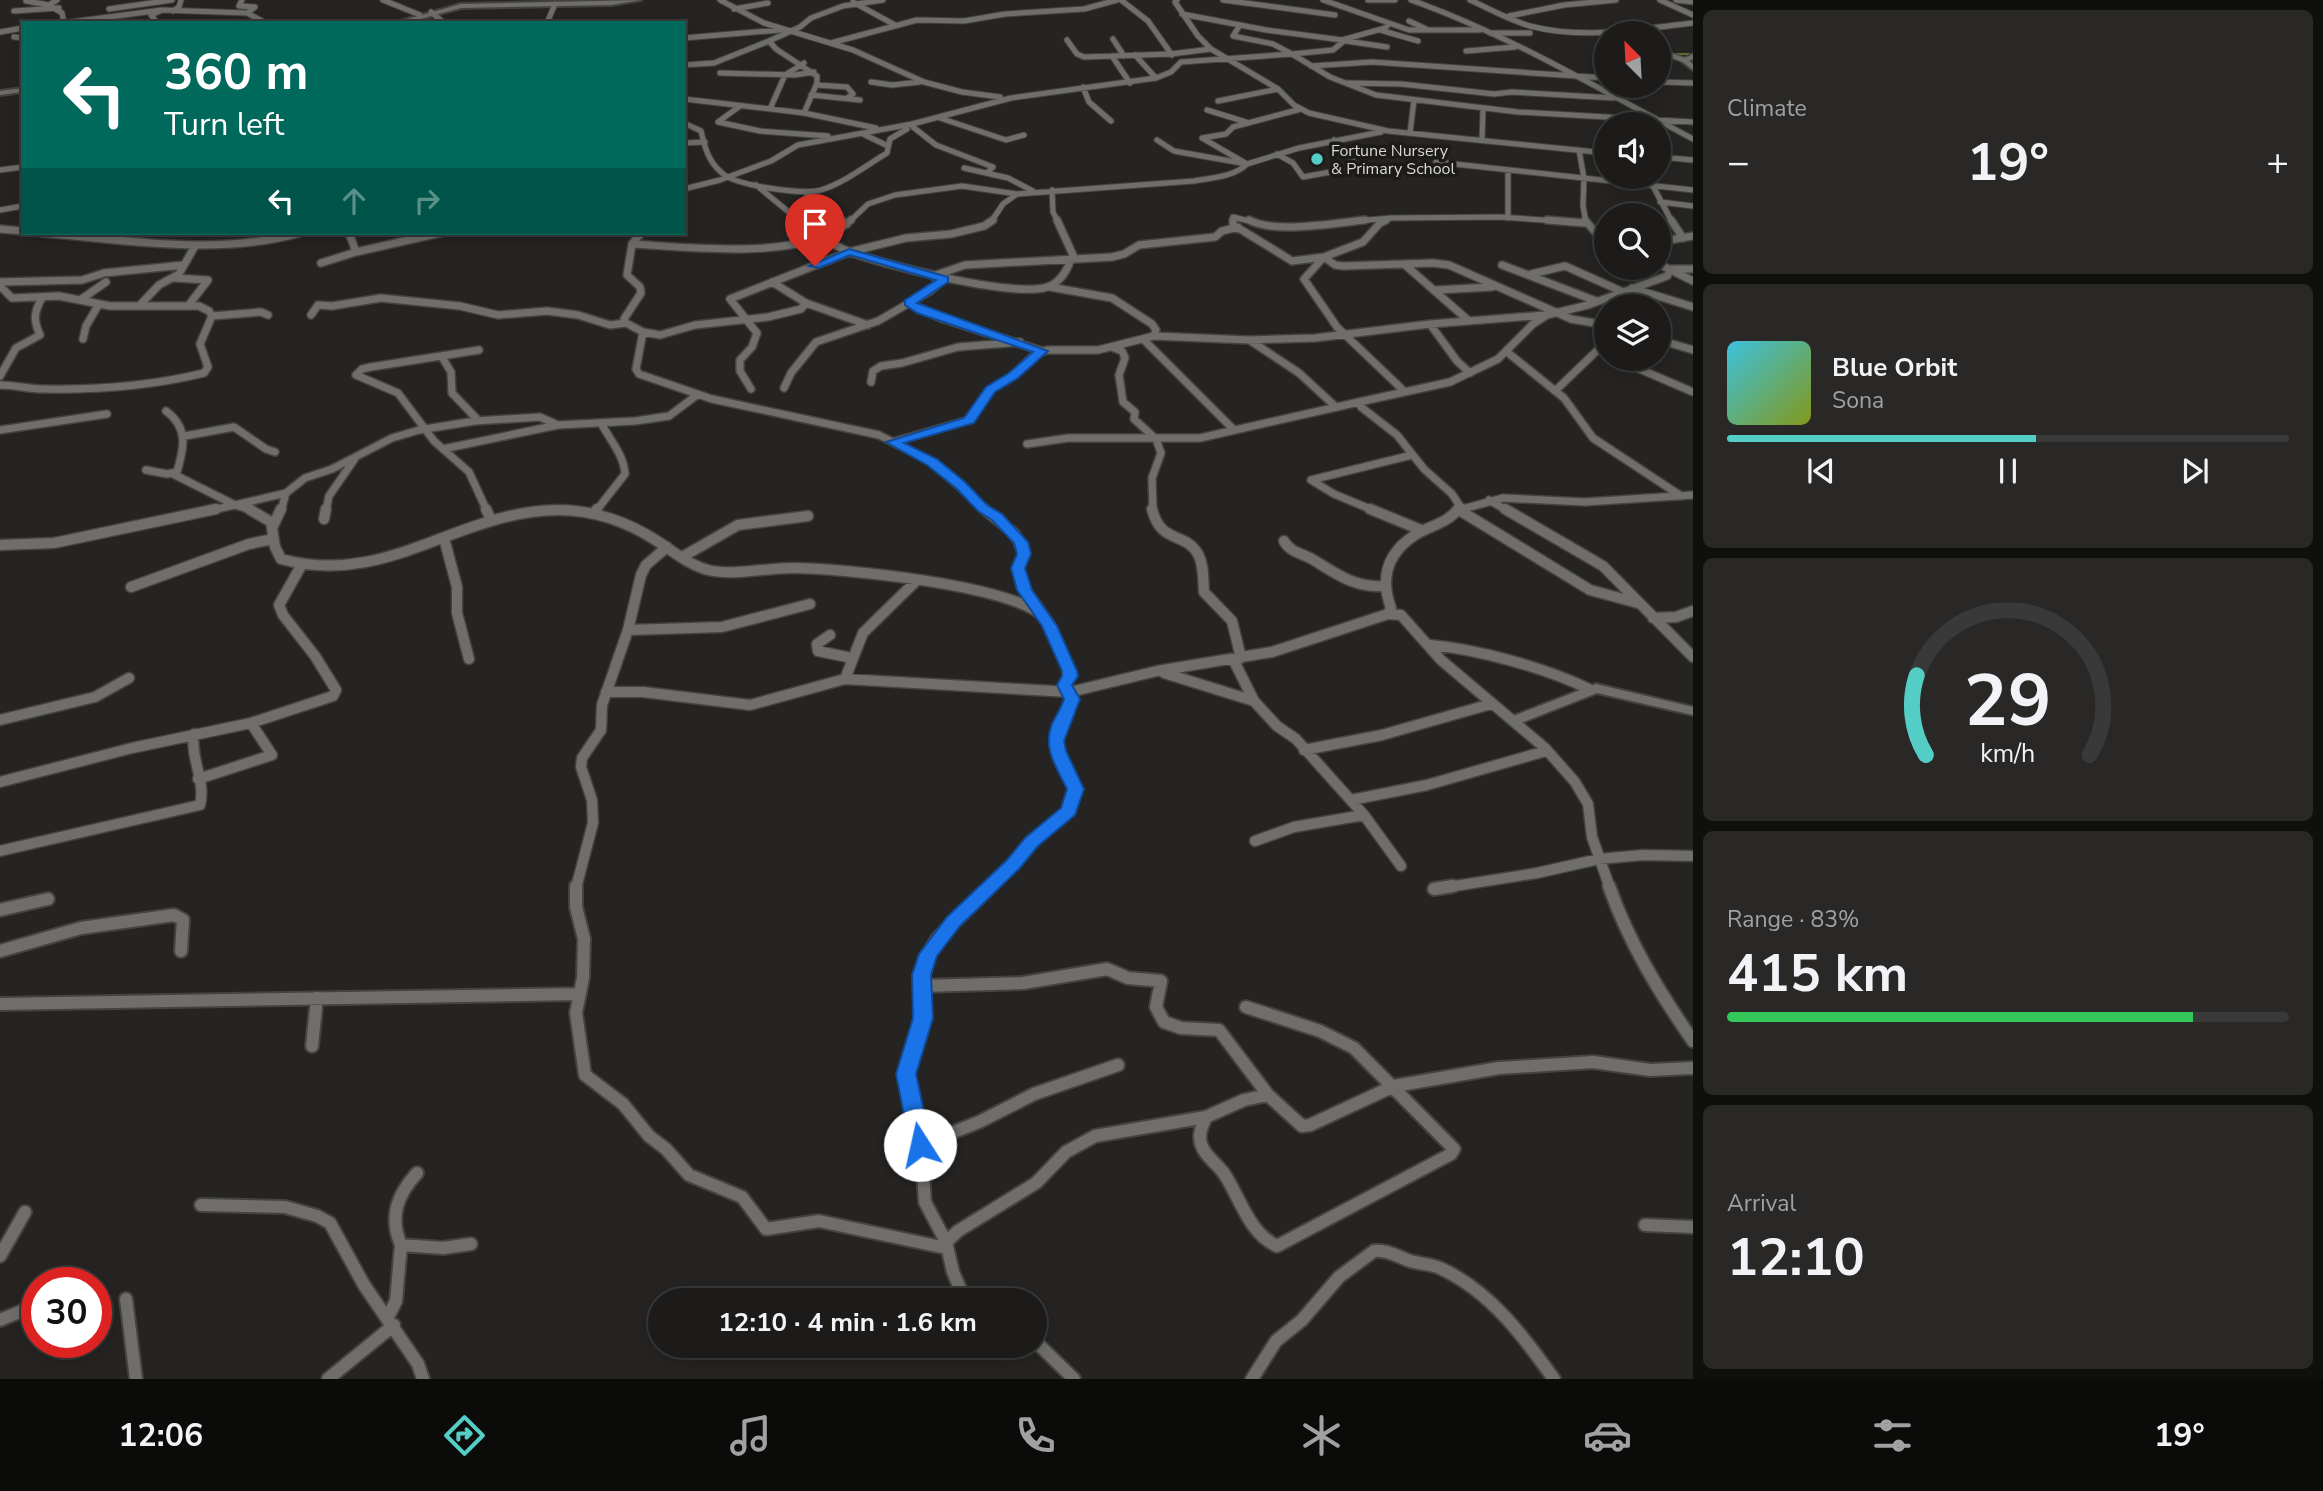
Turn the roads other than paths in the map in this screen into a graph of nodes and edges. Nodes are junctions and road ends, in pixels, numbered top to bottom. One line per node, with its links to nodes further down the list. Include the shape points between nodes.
1 (57, 0): 27 (street)
2 (172, 0): 39 (street, via 108,6)
3 (181, 0): 32 (street)
4 (242, 0): 37 (street, via 239,6 255,7)
5 (383, 0): 40 (street)
6 (637, 0): 26 (street)
7 (720, 0): 31 (street)
8 (883, 0): 22 (street)
9 (1081, 0): 28 (street)
10 (1119, 0): 28 (street); 82 (street, via 1152,25)
11 (1177, 0): 38 (street)
12 (1223, 0): 29 (street)
13 (1281, 0): 29 (street)
14 (1323, 0): 54 (street)
15 (1368, 0): 16 (street)
16 (1395, 0)
17 (1411, 0): 62 (street)
18 (1470, 0): 43 (street)
19 (1616, 0): 43 (street)
20 (1660, 0): 42 (street)
21 (1676, 0): 24 (street)
22 (851, 1): 55 (street); 59 (street)
23 (26, 2): 27 (street)
24 (1693, 2)
25 (768, 3): 31 (street)
26 (555, 4): 36 (street, via 470,5); 51 (street)
27 (49, 5): 30 (street)
28 (1100, 6): 55 (street)
29 (1265, 6): 41 (street)
30 (59, 8): 33 (street); 45 (street)
31 (734, 9): 59 (street)
32 (173, 10): 34 (street); 35 (street)
33 (14, 11)
34 (160, 11): 39 (street); 47 (street, via 152,15)
35 (223, 12): 37 (street); 44 (street)
36 (431, 12): 40 (street); 50 (street)
37 (247, 13): 48 (street)
38 (1182, 14): 56 (street); 79 (street)
39 (122, 15): 46 (street)
40 (420, 15): 49 (street)
41 (1335, 15)
42 (1693, 15)
43 (1507, 16): 63 (street, via 1534,27)
44 (217, 20)
45 (63, 21)
46 (82, 21)
47 (154, 21)
48 (262, 21)
49 (403, 21)
50 (442, 21)
51 (548, 21)
52 (1409, 21): 61 (street)
53 (1693, 23): 57 (street)
54 (1389, 24): 60 (street); 61 (street)
55 (895, 25): 76 (street)
56 (1240, 25): 69 (street); 83 (street, via 1234,37 1273,44)
57 (1671, 25)
58 (21, 28): 64 (street)
59 (785, 30): 68 (street); 74 (street); 76 (street)
60 (1380, 30): 73 (street); 75 (street)
61 (1430, 30): 62 (street)
62 (1481, 30): 65 (street)
63 (1594, 31)
64 (0, 32)
65 (1490, 33): 66 (street); 78 (street)
66 (1530, 33)
67 (14, 37): 70 (street)
68 (686, 37)
69 (1316, 37): 73 (street); 81 (street)
70 (21, 38)
71 (1113, 39): 86 (street)
72 (1067, 40): 88 (street, via 1080,56)
73 (1343, 40): 77 (street); 81 (street, via 1334,50)
74 (769, 41): 92 (street); 93 (street, via 714,63)
75 (1418, 41)
76 (831, 43): 103 (street)
77 (1387, 47)
78 (1516, 47): 80 (street); 99 (street)
79 (1211, 49): 82 (street); 89 (street)
80 (1466, 51)
81 (1305, 52): 83 (street)
82 (1171, 54): 84 (street); 91 (street)
83 (1292, 54): 89 (street); 94 (street)
84 (1135, 55): 86 (street); 101 (street)
85 (1671, 55): 90 (street)
86 (1124, 56): 88 (street)
87 (1693, 56): 90 (street)
88 (1112, 57): 105 (street)
89 (1229, 59): 91 (street); 111 (street)
90 (1684, 60): 95 (street)
91 (1181, 62): 101 (street)
92 (804, 64): 96 (street); 98 (street)
93 (686, 65)
94 (1311, 66): 99 (street, via 1372,62); 106 (street)
95 (1693, 68)
96 (814, 72): 98 (street); 108 (street)
97 (720, 73): 98 (street)
98 (784, 74): 125 (street)
99 (1571, 76): 100 (street); 110 (street)
100 (1594, 77)
101 (1156, 78): 105 (street)
102 (871, 82): 103 (street)
103 (924, 82): 116 (street, via 966,94)
104 (1671, 82): 107 (street)
105 (1130, 83): 109 (street)
106 (1344, 83): 117 (street, via 1386,82 1495,95); 121 (street, via 1371,94)
107 (1693, 83)
108 (816, 85): 114 (street); 115 (street, via 847,87 853,94)
109 (1083, 88): 116 (street); 132 (street, via 1089,102)
110 (1594, 88)
111 (1278, 89): 122 (street); 126 (street)
112 (21, 90): 113 (street)
113 (0, 93)
114 (811, 95): 115 (street); 129 (street)
115 (847, 98): 120 (street)
116 (1011, 98): 131 (street)
117 (1594, 98)
118 (1614, 98): 128 (street)
119 (686, 99): 123 (street)
120 (860, 100)
121 (1414, 100): 124 (street); 142 (street)
122 (1217, 101)
123 (740, 106): 125 (street); 144 (street, via 718,122 760,131)
124 (1483, 108): 130 (street); 148 (street)
125 (770, 109): 129 (street)
126 (1301, 109): 134 (street); 140 (street)
127 (1207, 110): 134 (street)
128 (1642, 112)
129 (804, 113): 139 (street)
130 (1594, 116)
131 (940, 118): 137 (street); 143 (street, via 1006,140)
132 (1111, 121)
133 (1671, 121): 135 (street)
134 (1246, 122): 158 (street, via 1226,134 1202,138)
135 (1693, 122)
136 (686, 124): 149 (street, via 700,130)
137 (912, 126): 139 (street); 151 (street, via 893,136); 163 (street, via 939,146 993,167)
138 (1671, 127): 145 (street)
139 (883, 129): 141 (street)
140 (1388, 131): 142 (street); 147 (street)
141 (862, 133): 144 (street); 151 (street)
142 (1410, 133): 148 (street)
143 (1024, 135)
144 (841, 137): 164 (street, via 794,146 778,159)
145 (1693, 139)
146 (1157, 140): 158 (street, via 1174,151)
147 (1335, 140): 154 (street); 154 (street, via 1358,167 1303,177 1293,163)
148 (1482, 140): 152 (street)
149 (705, 142): 150 (street); 164 (street, via 708,158)
150 (686, 143)
151 (888, 146): 174 (street, via 887,153 861,168 824,189)
152 (1579, 150): 153 (street); 165 (street)
153 (1594, 152)
154 (1277, 154): 158 (street)
155 (1671, 158): 156 (street)
156 (1693, 160)
157 (1436, 162): 162 (street)
158 (1247, 164): 171 (street, via 1209,179)
159 (21, 167): 161 (street)
160 (964, 168): 163 (street)
161 (0, 170)
162 (1508, 171): 165 (street); 181 (street)
163 (987, 173): 173 (street)
164 (727, 178): 167 (street); 168 (street)
165 (1584, 179): 166 (street); 182 (street)
166 (1594, 180)
167 (756, 185): 174 (street); 194 (street)
168 (686, 188)
169 (1671, 188): 172 (street)
170 (1654, 189): 176 (street)
171 (1052, 190): 173 (street); 202 (street, via 1053,212 1072,251)
172 (1693, 190)
173 (1033, 191): 175 (street)
174 (806, 193): 183 (street)
175 (1017, 194): 183 (street, via 962,186 895,195 868,204); 200 (street, via 984,226)
176 (1660, 202): 178 (street); 195 (street)
177 (21, 206): 179 (street)
178 (1693, 206)
179 (0, 209)
180 (1391, 218): 181 (street); 184 (street); 201 (street, via 1363,242)
181 (1508, 218): 182 (street)
182 (1585, 223): 187 (street)
183 (847, 224): 194 (street)
184 (1233, 228): 201 (street, via 1292,261); 202 (street, via 1215,237 1139,245 1112,257)
185 (0, 229): 186 (street)
186 (21, 231)
187 (1594, 232)
188 (65, 235): 198 (street)
189 (350, 235): 199 (street)
190 (431, 235): 199 (street)
191 (639, 235): 197 (street)
192 (282, 236): 198 (street, via 260,243)
193 (1693, 236): 195 (street)
194 (823, 237): 197 (street, via 742,252); 200 (street)
195 (1683, 238): 196 (street)
196 (1671, 240)
197 (632, 244): 241 (street, via 627,275 641,293 625,316)
198 (195, 246): 205 (street)
199 (356, 252): 203 (street)
200 (849, 252): 210 (street); 216 (street)
201 (1324, 257): 204 (street, via 1338,266); 246 (street, via 1306,276 1305,284)
202 (1071, 260): 210 (street, via 965,265); 219 (street, via 1065,274)
203 (321, 263)
204 (1404, 264): 218 (street, via 1442,263); 221 (street)
205 (184, 265): 211 (street); 217 (street, via 103,273 82,280)
206 (1502, 265): 209 (street)
207 (1693, 269): 208 (street)
208 (1671, 270): 214 (street)
209 (1531, 274): 222 (street, via 1560,265); 226 (street)
210 (933, 276): 212 (street)
211 (174, 278): 231 (street, via 159,285); 232 (street, via 208,279)
212 (944, 279): 219 (street); 229 (street)
213 (1655, 280): 220 (street)
214 (1693, 281)
215 (106, 282): 225 (street)
216 (772, 282): 228 (street); 239 (street, via 730,299)
217 (0, 284): 224 (street, via 12,299)
218 (1496, 286): 221 (street); 234 (street)
219 (1050, 287): 247 (street, via 1112,298 1152,324)
220 (1632, 288): 222 (street); 233 (street)
221 (1436, 290): 240 (street)
222 (1622, 291): 223 (street)
223 (1614, 294)
224 (42, 298): 225 (street); 262 (street, via 34,323 40,335 16,348)
225 (80, 300): 230 (street)
226 (1594, 300)
227 (1594, 302): 234 (street)
228 (806, 303): 239 (street, via 794,311); 244 (street)
229 (909, 303): 244 (street); 251 (street)
230 (99, 304): 231 (street); 248 (street)
231 (139, 306): 232 (street)
232 (188, 306): 238 (street, via 199,306)
233 (1693, 307)
234 (1559, 312): 237 (street); 243 (street)
235 (268, 315): 238 (street)
236 (311, 315): 241 (street, via 318,305 382,298 498,315 547,311 610,325)
237 (1547, 315): 240 (street); 257 (street)
238 (212, 316): 264 (street, via 200,337 201,355 208,368 204,373 120,386)
239 (746, 320): 245 (street, via 695,325 660,335); 266 (street, via 757,333 740,360 740,371)
240 (1469, 321): 242 (street)
241 (626, 323): 245 (street)
242 (1430, 324): 246 (street); 261 (street)
243 (1594, 324)
244 (868, 325): 265 (street, via 816,342)
245 (643, 332): 270 (street, via 639,374)
246 (1347, 335): 250 (street); 267 (street)
247 (1154, 336): 249 (street); 250 (street)
248 (82, 339)
249 (1144, 340): 253 (street); 280 (street)
250 (1249, 340): 272 (street, via 1299,373)
251 (1020, 342): 256 (street); 263 (street, via 968,346 878,365)
252 (1671, 344): 255 (street)
253 (1113, 348): 256 (street); 282 (street, via 1124,354 1119,376 1122,402)
254 (479, 350): 258 (street)
255 (1693, 350)
256 (1042, 351): 283 (street, via 990,390 969,420)
257 (1507, 352): 261 (street); 268 (street)
258 (442, 357): 275 (street, via 451,372 448,382 453,400); 278 (street, via 365,368 356,375 394,390)
259 (1594, 357): 268 (street)
260 (1644, 371): 269 (street)
261 (1470, 373): 267 (street)
262 (0, 376)
263 (871, 382)
264 (0, 385)
265 (784, 388)
266 (751, 389)
267 (1404, 391): 271 (street)
268 (1555, 391): 293 (street, via 1593,438)
269 (1693, 392)
270 (697, 395): 276 (street, via 668,416); 283 (street, via 879,435)
271 (1359, 402): 272 (street); 287 (street, via 1397,435)
272 (1336, 407): 280 (street)
273 (166, 411): 281 (street, via 180,422)
274 (107, 414): 279 (street)
275 (475, 421): 277 (street, via 540,417); 278 (street)
276 (601, 423): 277 (street); 297 (street, via 624,459 625,474)
277 (558, 425): 285 (street)
278 (425, 429): 285 (street); 288 (street, via 392,438)
279 (0, 430)
280 (1234, 430): 282 (street, via 1200,438)
281 (185, 436): 286 (street, via 234,427); 290 (street, via 181,461)
282 (1156, 439): 284 (street, via 1068,438); 323 (street, via 1161,453 1153,473 1152,506 1158,528 1191,544 1199,553 1204,592 1232,621)
283 (893, 442): 316 (street, via 932,462 1015,534 1024,554 1018,568 1024,590)
284 (1027, 444)
285 (443, 449): 300 (street, via 469,472)
286 (275, 452)
287 (1412, 455): 296 (street, via 1459,500); 302 (street, via 1311,480)
288 (356, 457): 291 (street, via 305,478); 299 (street, via 329,496)
289 (146, 470): 290 (street)
290 (173, 474): 295 (street)
291 (286, 493): 295 (street); 301 (street)
292 (1693, 495): 293 (street)
293 (1681, 496): 294 (street, via 1584,502)
294 (1489, 500): 296 (street); 313 (street, via 1590,556)
295 (234, 505): 301 (street, via 255,511); 306 (street, via 54,543)
296 (1459, 510): 302 (street); 313 (street, via 1580,584)
297 (595, 512): 300 (street, via 557,510); 307 (street)
298 (808, 516): 308 (street, via 738,525)
299 (324, 519)
300 (491, 520): 303 (street)
301 (273, 526): 304 (street)
302 (1421, 530): 311 (street, via 1387,565)
303 (444, 538): 309 (street, via 362,564); 324 (street)
304 (273, 539): 309 (street, via 281,559); 312 (street)
305 (1284, 541): 311 (street, via 1339,579)
306 (0, 545)
307 (667, 547): 308 (street); 319 (street, via 641,575)
308 (682, 557): 310 (street, via 708,570 814,569)
309 (301, 566): 337 (street, via 279,605 336,690 321,701)
310 (915, 582): 316 (street, via 983,594); 325 (street, via 875,619 857,644)
311 (1385, 586): 317 (street, via 1391,608)
312 (131, 587)
313 (1639, 603): 318 (street)
314 (810, 604): 319 (street, via 722,627)
315 (1693, 611): 318 (street)
316 (1041, 613): 331 (street, via 1068,666 1070,676 1065,685)
317 (1388, 614): 321 (street, via 1402,615); 323 (street, via 1272,652)
318 (1653, 618): 322 (street)
319 (628, 630): 330 (street)
320 (830, 635): 325 (street, via 817,644 818,651)
321 (1430, 645): 329 (street, via 1565,677); 333 (street)
322 (1693, 657)
323 (1237, 658): 326 (street); 332 (street)
324 (469, 659)
325 (852, 661): 328 (street)
326 (1157, 671): 331 (street); 332 (street)
327 (129, 678): 335 (street, via 94,697)
328 (845, 679): 330 (street, via 750,705); 331 (street)
329 (1589, 690): 334 (street, via 1605,688); 336 (street)
330 (606, 692): 356 (street, via 601,730 586,748 580,767 592,800 593,823 576,885 584,939)
331 (1070, 692): 355 (street, via 1068,714 1055,741 1076,789 1069,811 1032,842 937,939 921,975)
332 (1254, 701): 339 (street)
333 (1491, 704): 336 (street); 339 (street, via 1382,735)
334 (1693, 711)
335 (0, 720)
336 (1513, 721): 340 (street)
337 (251, 723): 338 (street); 341 (street, via 272,755)
338 (194, 734): 341 (street, via 191,747); 342 (street)
339 (1304, 750): 343 (street)
340 (1546, 751): 343 (street, via 1427,785); 348 (street, via 1584,795)
341 (198, 779): 346 (street, via 204,791 200,805)
342 (0, 782)
343 (1350, 800): 344 (street)
344 (1364, 815): 345 (street, via 1287,829); 349 (street)
345 (1255, 841)
346 (0, 851)
347 (1693, 856): 348 (street)
348 (1599, 859): 350 (street); 360 (street, via 1637,953)
349 (1401, 866)
350 (1434, 889)
351 (48, 899): 352 (street)
352 (0, 910)
353 (0, 951): 354 (street, via 80,928 174,915 183,920)
354 (181, 951)
355 (922, 986): 365 (street, via 1023,983 1107,969 1128,978 1161,981 1156,1013 1163,1021 1175,1027 1219,1030); 367 (street, via 923,1018 906,1074)
356 (578, 994): 357 (street); 375 (street, via 576,1013 585,1074 623,1104 689,1175 749,1203 766,1229 819,1221)
357 (317, 998): 358 (street); 361 (street)
358 (0, 1004)
359 (1246, 1007): 364 (street, via 1320,1031 1353,1048)
360 (1693, 1041)
361 (312, 1046)
362 (1118, 1065): 367 (street, via 1034,1094 979,1122)
363 (1693, 1068): 364 (street, via 1650,1069 1593,1062 1529,1065)
364 (1394, 1086): 365 (street, via 1310,1125 1297,1124); 366 (street, via 1448,1141 1454,1149 1451,1154 1281,1246 1272,1245 1259,1231 1203,1148 1199,1140)
365 (1268, 1095): 366 (street)
366 (1206, 1117): 375 (street, via 1096,1136 1066,1152 1036,1182 965,1226)
367 (920, 1144): 375 (street, via 925,1202)
368 (417, 1173): 374 (street, via 398,1200 392,1219)
369 (201, 1205): 381 (street, via 267,1206 323,1217)
370 (25, 1212): 376 (street)
371 (1645, 1225): 372 (street)
372 (1693, 1227)
373 (471, 1244): 374 (street, via 443,1248)
374 (401, 1245): 381 (street)
375 (946, 1245): 377 (street)
376 (0, 1256)
377 (961, 1288)
378 (126, 1298): 383 (street)
379 (21, 1311): 380 (street)
380 (0, 1320)
381 (391, 1321): 384 (street); 385 (street)
382 (1047, 1353): 386 (street)
383 (136, 1379)
384 (328, 1379)
385 (423, 1379)
386 (1074, 1379)
387 (1252, 1379): 388 (street, via 1276,1341 1339,1277 1381,1250 1441,1268 1478,1293 1516,1325)
388 (1554, 1379)

